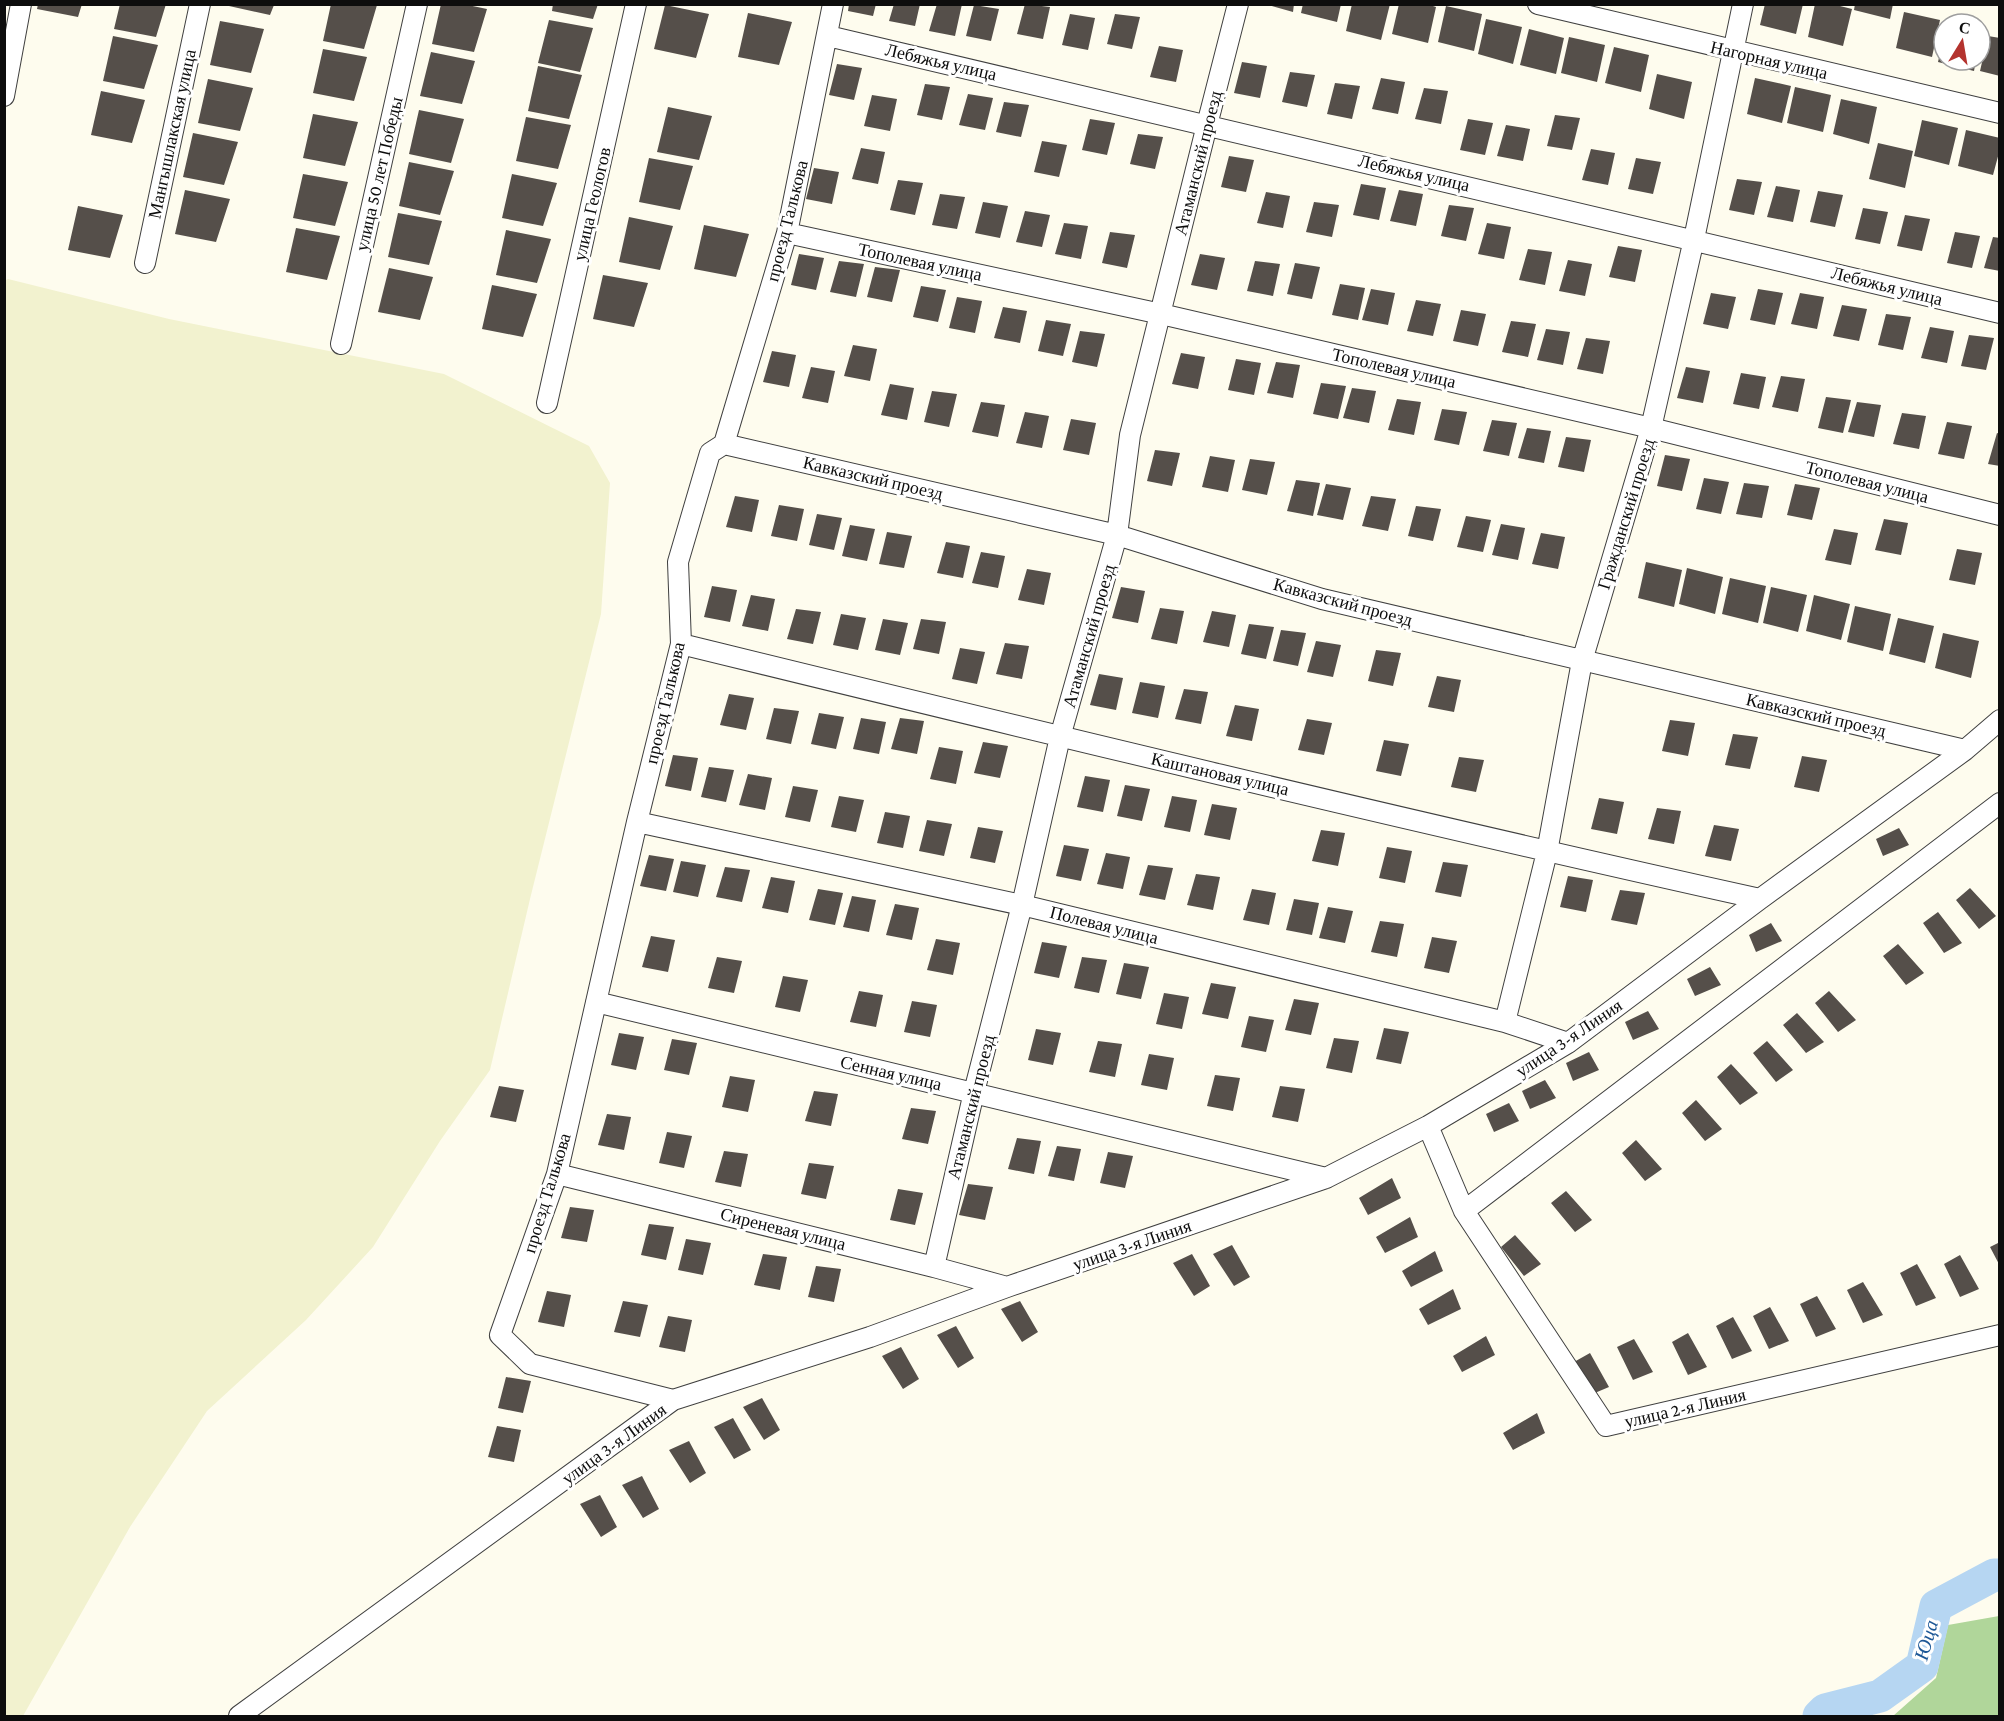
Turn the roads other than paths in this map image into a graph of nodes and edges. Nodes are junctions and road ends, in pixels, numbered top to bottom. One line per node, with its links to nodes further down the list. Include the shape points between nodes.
1 (21, 4): 11 (street)
2 (200, 4): 16 (street, Мангышлакская улица)
3 (417, 4): 19 (street, улица 50 лет Победы)
4 (636, 4): 20 (street, улица Геологов)
5 (833, 4): 9 (street, проезд Талькова)
6 (1238, 4): 13 (street, Атаманский проезд)
7 (1538, 4): 10 (street, Нагорная улица)
8 (1743, 4): 10 (street, Гражданский проезд)
9 (828, 36): 13 (street, Лебяжья улица); 14 (street, проезд Талькова)
10 (1732, 51): 12 (street, Нагорная улица); 15 (street, Гражданский проезд)
11 (4, 96)
12 (2000, 113)
13 (1207, 125): 15 (street, Лебяжья улица); 18 (street, Атаманский проезд)
14 (787, 232): 18 (street, Тополевая улица); 22 (street, проезд Талькова)
15 (1694, 239): 17 (street, Лебяжья улица); 21 (street, Гражданский проезд)
16 (144, 262)
17 (2000, 313)
18 (1161, 314): 21 (street, Тополевая улица); 24 (street, Атаманский проезд, via 1130,435)
19 (341, 344)
20 (547, 403)
21 (1651, 428): 23 (street, Тополевая улица); 26 (street, Гражданский проезд)
22 (724, 444): 24 (street, Кавказский проезд); 25 (street, проезд Талькова, via 710,453 678,562)
23 (2000, 515)
24 (1117, 535): 26 (street, Кавказский проезд, via 1322,599); 28 (street, Атаманский проезд)
25 (681, 644): 28 (street, Каштановая улица); 31 (street, проезд Талькова)
26 (1582, 661): 29 (street, Кавказский проезд); 32 (street, Гражданский проезд)
27 (2000, 720): 29 (street, улица 3-я Линия)
28 (1060, 737): 32 (street, Каштановая улица); 34 (street, Атаманский проезд)
29 (1965, 750): 33 (street, улица 3-я Линия)
30 (2000, 803): 42 (street)
31 (637, 822): 34 (street, Полевая улица); 35 (street, проезд Талькова)
32 (1547, 852): 33 (street, Каштановая улица); 36 (street, Гражданский проезд)
33 (1760, 899): 37 (street, улица 3-я Линия)
34 (1022, 905): 36 (street, Полевая улица); 38 (street, Атаманский проезд)
35 (596, 1002): 38 (street, Сенная улица); 40 (street, проезд Талькова)
36 (1505, 1022): 37 (street, Полевая улица)
37 (1568, 1043): 39 (street, улица 3-я Линия)
38 (974, 1092): 41 (street, Сенная улица); 43 (street, Атаманский проезд)
39 (1428, 1126): 41 (street, улица 3-я Линия); 42 (street, улица 2-я Линия)
40 (557, 1174): 43 (street, Сиреневая улица); 46 (street, проезд Талькова, via 500,1335 530,1364)
41 (1326, 1178): 44 (street, улица 3-я Линия)
42 (1464, 1211): 45 (street, улица 2-я Линия, via 1606,1426)
43 (934, 1267): 44 (street, Сиреневая улица)
44 (1007, 1287): 46 (street, улица 3-я Линия, via 870,1337)
45 (2000, 1335)
46 (673, 1400): 47 (street, улица 3-я Линия)
47 (239, 1716)

